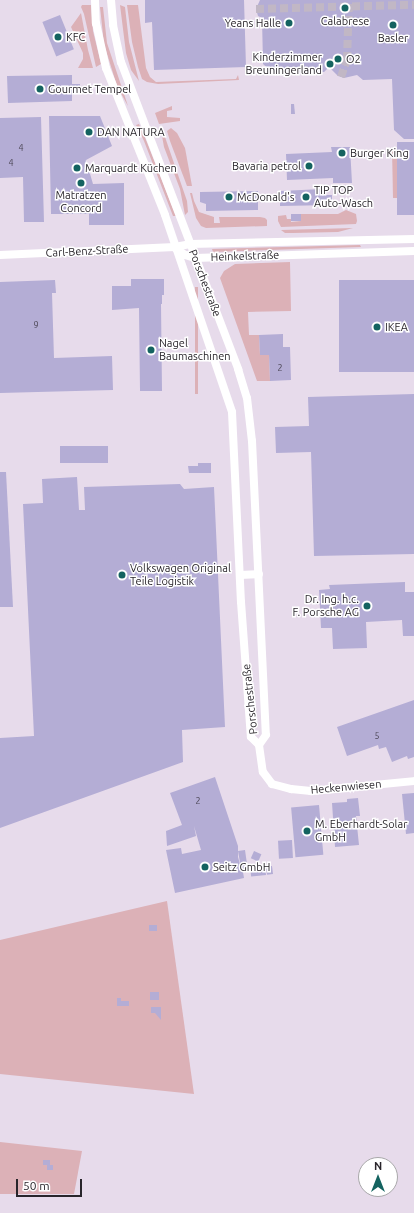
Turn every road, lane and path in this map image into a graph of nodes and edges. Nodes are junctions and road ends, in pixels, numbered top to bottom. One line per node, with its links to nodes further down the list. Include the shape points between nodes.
1 (95, 0): 5 (street, Porschestraße, via 96,23 106,68 165,215)
2 (110, 0): 4 (street, Porschestraße, via 120,62)
3 (414, 239): 4 (street, Heinkelstraße)
4 (190, 244): 5 (street, Heinkelstraße); 8 (street, Porschestraße)
5 (175, 247): 7 (street, Carl-Benz-Straße); 8 (street, Heinkelstraße, via 185,255); 10 (street, Porschestraße, via 232,412)
6 (414, 251): 8 (street, Heinkelstraße)
7 (0, 256)
8 (195, 258): 9 (street, Porschestraße, via 247,398 252,441)
9 (259, 574): 10 (street); 11 (street, Porschestraße, via 266,735)
10 (240, 575): 11 (street, Porschestraße, via 251,737)
11 (259, 745): 12 (street, Heckenwiesen, via 263,772 272,784 291,789 312,792)
12 (414, 781)

